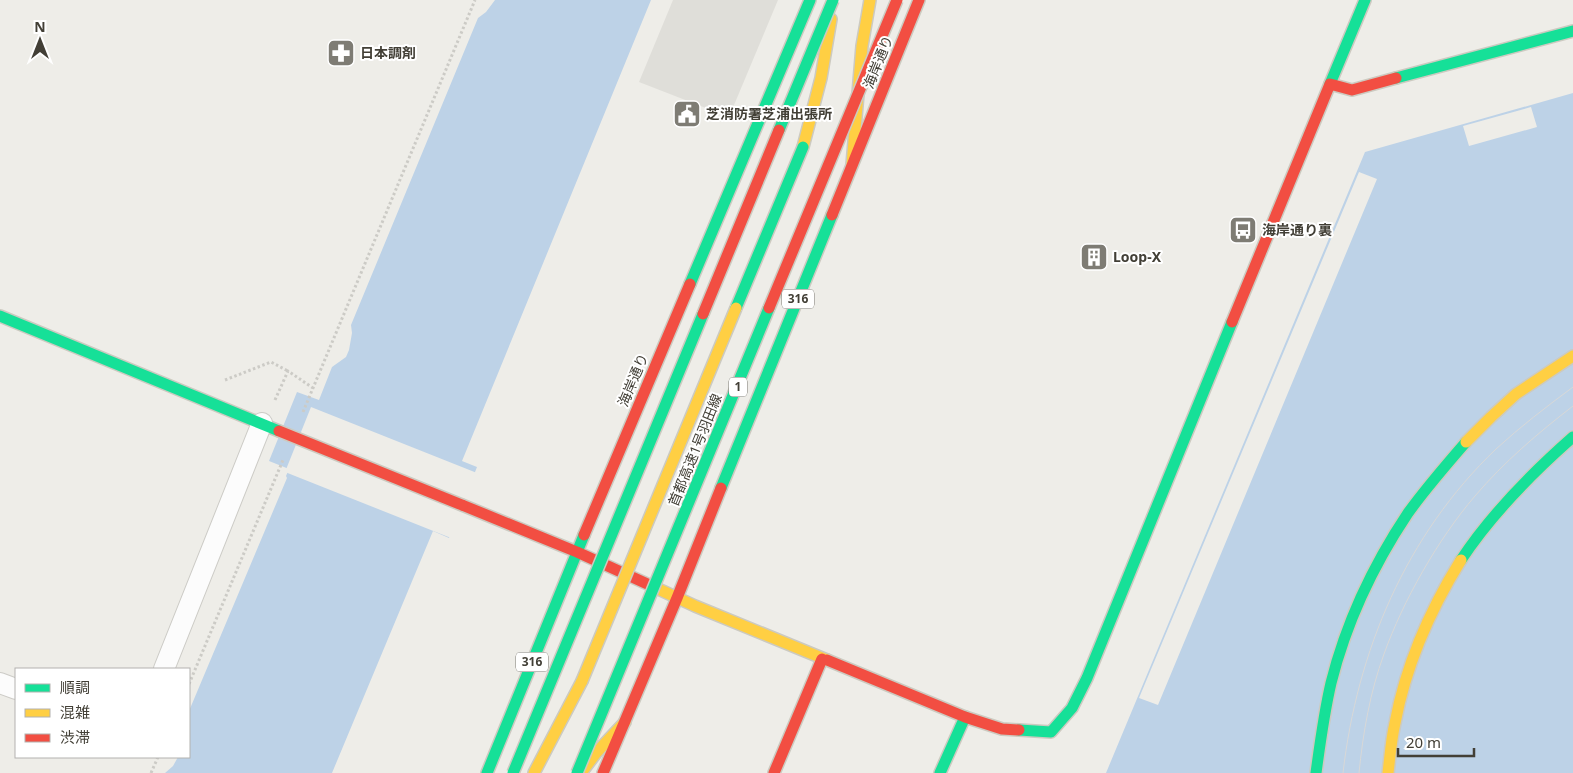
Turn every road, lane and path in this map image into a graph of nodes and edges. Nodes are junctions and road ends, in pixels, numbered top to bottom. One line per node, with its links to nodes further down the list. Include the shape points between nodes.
1 (475, 0): 15 (path)
2 (810, 0): 20 (main road, 海岸通り / 316)
3 (833, 0): 32 (main road, bridge); 33 (main road, bridge, via 821,78 803,147 582,681)
4 (870, 0): 10 (main road, via 862,46)
5 (897, 0): 34 (main road, 首都高速1号羽田線 / 1, bridge)
6 (919, 0): 10 (main road, 海岸通り / 316)
7 (1366, 0): 9 (main road)
8 (1573, 31): 9 (main road, via 1352,90)
9 (1330, 84): 27 (main road, via 1072,708 1051,732 1002,729)
10 (852, 165): 21 (main road, 海岸通り / 316)
11 (0, 316): 17 (main road)
12 (1573, 356): 39 (main road, via 1515,395 1481,426 1448,460 1392,538 1350,620 1335,665 1324,712)
13 (288, 371): 14 (path, via 271,362); 15 (path); 17 (path)
14 (223, 381)
15 (313, 388): 16 (path)
16 (302, 415)
17 (271, 420): 20 (main road, bridge); 23 (street)
18 (1573, 437): 40 (main road, via 1515,490 1472,542 1451,575 1433,609 1406,678 1396,714)
19 (284, 459): 24 (path)
20 (577, 552): 21 (main road); 31 (main road, 海岸通り / 316)
21 (677, 598): 22 (main road); 28 (main road, 海岸通り / 316)
22 (822, 659): 27 (main road); 37 (main road)
23 (164, 668)
24 (190, 682)
25 (0, 683): 26 (street)
26 (15, 689)
27 (965, 717): 38 (main road)
28 (625, 722): 35 (main road); 36 (main road, 海岸通り / 316)
29 (158, 758): 30 (path)
30 (151, 773)
31 (487, 773)
32 (513, 773)
33 (534, 773)
34 (577, 773)
35 (581, 773)
36 (603, 773)
37 (774, 773)
38 (940, 773)
39 (1316, 773)
40 (1388, 773)

